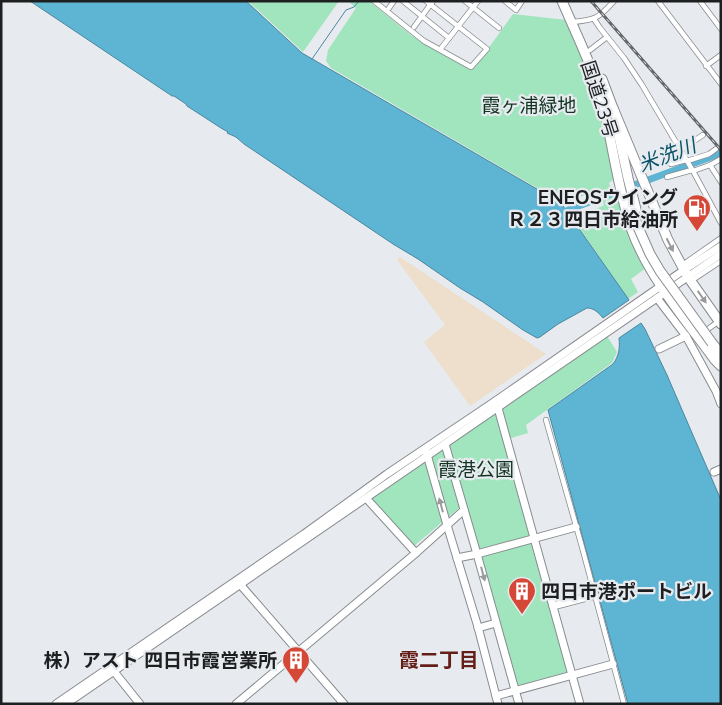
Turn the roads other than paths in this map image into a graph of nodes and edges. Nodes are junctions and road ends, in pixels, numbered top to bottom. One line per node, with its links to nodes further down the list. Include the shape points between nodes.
1 (374, 1): 21 (street, via 424,41 471,67 487,49)
2 (394, 1): 16 (street)
3 (403, 1): 17 (street)
4 (426, 1): 14 (street)
5 (465, 1): 15 (street)
6 (478, 1): 15 (street)
7 (505, 1): 8 (street, via 516,10)
8 (522, 1)
9 (562, 1): 19 (highway, 国道23号)
10 (567, 1): 19 (highway, 国道23号)
11 (614, 1): 18 (street)
12 (658, 1): 29 (street)
13 (700, 1): 23 (street)
14 (432, 3): 17 (street); 21 (street)
15 (473, 7): 21 (street); 22 (street)
16 (389, 8)
17 (422, 16): 20 (street); 25 (street)
18 (594, 19): 19 (street); 24 (street)
19 (575, 22): 27 (highway, 国道23号); 41 (highway, 国道23号, via 598,83)
20 (414, 27)
21 (458, 27): 25 (street)
22 (499, 28)
23 (721, 29)
24 (607, 37): 27 (street); 34 (street, via 642,85)
25 (449, 38): 26 (street)
26 (442, 47)
27 (590, 50): 31 (highway, 国道23号)
28 (721, 55): 29 (street)
29 (706, 66): 30 (street)
30 (721, 84)
31 (613, 108): 41 (highway, 国道23号); 49 (highway, one-way to 49, via 659,222)
32 (703, 135): 34 (street)
33 (716, 149): 36 (street)
34 (680, 150): 36 (street)
35 (721, 159): 38 (street)
36 (687, 160): 37 (street); 39 (street)
37 (670, 164)
38 (710, 165): 39 (street); 42 (street)
39 (692, 170): 40 (street); 44 (street)
40 (667, 177)
41 (623, 180): 43 (highway, 国道23号)
42 (721, 182)
43 (627, 195): 50 (highway, via 631,229); 55 (highway, 国道23号, via 664,268)
44 (721, 223)
45 (721, 238): 49 (street)
46 (721, 246): 49 (street)
47 (721, 254): 49 (street)
48 (721, 261): 49 (street)
49 (686, 273): 50 (street); 52 (highway, one-way to 52)
50 (661, 292): 51 (street); 51 (street); 53 (street); 54 (highway)
51 (636, 308): 61 (street)
52 (720, 322): 54 (street)
53 (686, 336): 56 (street); 59 (street)
54 (698, 336): 58 (highway)
55 (717, 342): 57 (highway, 国道23号)
56 (659, 349)
57 (721, 354)
58 (721, 366)
59 (719, 390): 60 (street)
60 (721, 404)
61 (496, 405): 63 (street); 64 (street); 69 (street)
62 (546, 420): 68 (street)
63 (445, 444): 64 (street); 66 (street)
64 (427, 452): 65 (street); 67 (street, one-way to 64); 73 (street)
65 (366, 498): 70 (street); 73 (street)
66 (464, 510): 67 (street); 71 (street)
67 (447, 525): 70 (street); 72 (street)
68 (576, 527): 69 (street); 74 (street)
69 (534, 539): 71 (street); 75 (street)
70 (416, 552): 78 (street)
71 (477, 554): 72 (street); 76 (street, one-way to 76)
72 (457, 558): 77 (street)
73 (238, 582): 78 (street); 80 (street)
74 (595, 595): 75 (street); 79 (street)
75 (553, 606): 81 (street)
76 (496, 623): 77 (street); 82 (street)
77 (478, 628): 83 (street)
78 (298, 652): 87 (street); 88 (street)
79 (613, 664): 81 (street); 91 (street)
80 (112, 669): 84 (street); 85 (street); 86 (street)
81 (572, 675): 82 (street); 90 (street)
82 (515, 691): 83 (street); 89 (street)
83 (497, 700)
84 (56, 704)
85 (66, 704)
86 (140, 704)
87 (236, 704)
88 (344, 704)
89 (519, 704)
90 (580, 704)
91 (624, 704)

